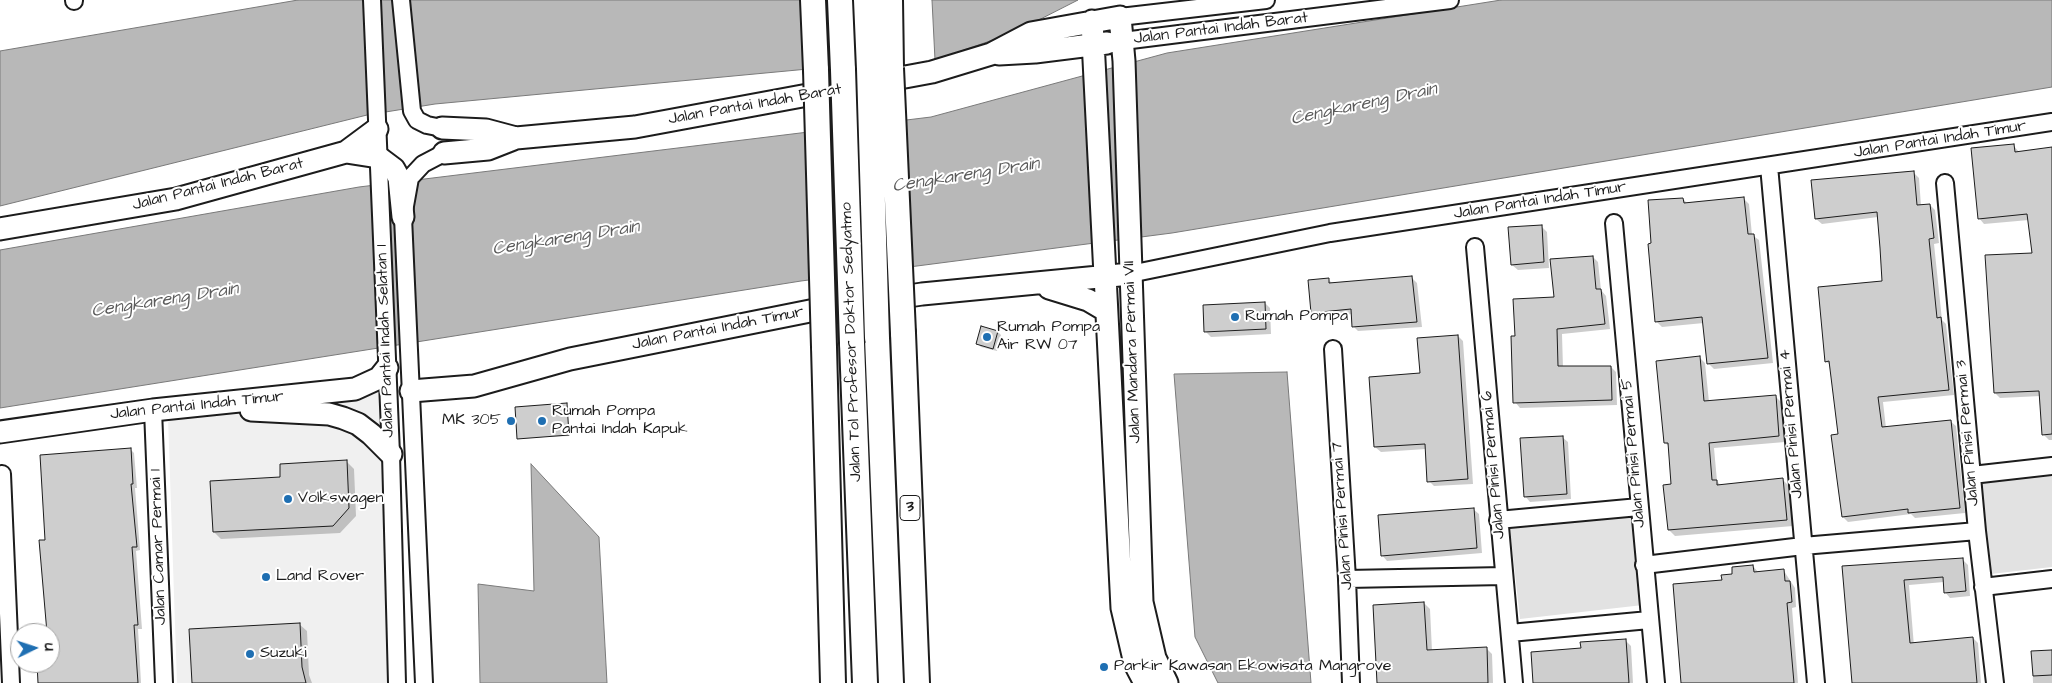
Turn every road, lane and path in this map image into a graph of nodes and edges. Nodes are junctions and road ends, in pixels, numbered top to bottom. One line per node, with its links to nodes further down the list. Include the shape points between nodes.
1 (372, 0): 16 (street)
2 (402, 0): 17 (street, via 412,111 417,120)
3 (813, 0): 59 (highway, Jalan Tol Profesor Doktor Sedyatmo, bridge)
4 (840, 0): 60 (highway, Jalan Tol Profesor Doktor Sedyatmo, bridge)
5 (866, 0): 14 (highway, Jalan Tol Profesor Doktor Sedyatmo / 3)
6 (890, 0): 14 (highway, Jalan Tol Profesor Doktor Sedyatmo / 3)
7 (1266, 0): 9 (street, Jalan Pantai Indah Barat)
8 (1450, 0): 12 (street, Jalan Pantai Indah Barat)
9 (1120, 17): 10 (main road, Jalan Pantai Indah Barat); 12 (main road, Jalan Mandara Permai VII)
10 (1092, 21): 11 (main road, Jalan Mandara Permai VII); 13 (main road, Jalan Pantai Indah Barat, via 1032,33)
11 (1094, 45): 12 (main road, Jalan Pantai Indah Barat); 13 (main road, Jalan Pantai Indah Barat); 30 (main road, Jalan Mandara Permai VII)
12 (1123, 51): 29 (main road, Jalan Mandara Permai VII)
13 (991, 54): 18 (main road, Jalan Pantai Indah Barat, via 932,72 674,120 584,133)
14 (880, 69): 61 (highway, Jalan Tol Profesor Doktor Sedyatmo / 3, bridge, via 877,338); 62 (highway, Jalan Tol Profesor Doktor Sedyatmo / 3, bridge, via 903,333)
15 (2052, 122): 22 (street, Jalan Pantai Indah Timur)
16 (377, 123): 19 (main road, Jalan Pantai Indah Barat); 21 (street)
17 (442, 128): 18 (main road, Jalan Pantai Indah Barat, via 486,130)
18 (516, 138): 20 (main road, Jalan Pantai Indah Barat, via 488,148)
19 (346, 152): 21 (main road, Jalan Pantai Indah Barat); 27 (main road, Jalan Pantai Indah Barat, via 176,199)
20 (444, 153): 23 (street)
21 (378, 157): 23 (main road, via 394,169)
22 (1769, 166): 29 (street, Jalan Pantai Indah Timur, via 1330,233); 47 (street, Jalan Pinisi Permai 4)
23 (396, 179): 25 (main road); 35 (street, Jalan Pantai Indah Selatan 1)
24 (1945, 183): 43 (street, Jalan Pinisi Permai 3)
25 (403, 217): 34 (street, Jalan Pantai Indah Selatan 1)
26 (1614, 223): 44 (street, Jalan Pinisi Permai 5)
27 (0, 229)
28 (1476, 247): 45 (street, Jalan Pinisi Permai 6)
29 (1130, 274): 30 (main road, Jalan Pantai Indah Timur); 64 (main road, Jalan Mandara Permai VII, via 1142,602 1155,658)
30 (1105, 277): 31 (main road, Jalan Pantai Indah Timur); 32 (main road, Jalan Mandara Permai VII)
31 (1029, 284): 32 (main road, Jalan Pantai Indah Timur, via 1070,293); 36 (main road, Jalan Pantai Indah Timur, via 922,294 815,310 570,359 474,386)
32 (1105, 310): 63 (main road, Jalan Mandara Permai VII, via 1122,608 1135,664)
33 (1332, 349): 50 (street, Jalan Pinisi Permai 7)
34 (410, 355): 36 (street, Jalan Pantai Indah Selatan 1); 40 (street)
35 (386, 362): 37 (main road, Jalan Pantai Indah Timur, via 379,378 355,389); 40 (street, Jalan Pantai Indah Selatan 1)
36 (411, 391): 58 (street, Jalan Pantai Indah Selatan 1)
37 (214, 403): 38 (main road, Jalan Pantai Indah Timur); 40 (main road, via 247,410 329,414 343,418 371,434)
38 (153, 410): 39 (main road, Jalan Pantai Indah Timur); 56 (street, Jalan Camar Permai 1)
39 (0, 432)
40 (391, 454): 57 (street, Jalan Pantai Indah Selatan 1)
41 (2052, 466): 43 (street)
42 (2, 474): 55 (street)
43 (1972, 475): 46 (street, Jalan Pinisi Permai 3)
44 (1639, 507): 45 (street); 48 (street, Jalan Pinisi Permai 5)
45 (1498, 520): 49 (street, Jalan Pinisi Permai 6)
46 (1977, 530): 47 (street); 52 (street, Jalan Pinisi Permai 3)
47 (1803, 546): 48 (street); 68 (street, Jalan Pinisi Permai 4)
48 (1644, 565): 53 (street, Jalan Pinisi Permai 5)
49 (1504, 576): 50 (street); 54 (street, Jalan Pinisi Permai 6)
50 (1347, 579): 65 (street, Jalan Pinisi Permai 7)
51 (2052, 579): 52 (street)
52 (1983, 587): 69 (street, Jalan Pinisi Permai 3)
53 (1649, 620): 54 (street); 67 (street, Jalan Pinisi Permai 5)
54 (1510, 633): 66 (street, Jalan Pinisi Permai 6)
55 (7, 678)
56 (164, 683)
57 (397, 683)
58 (424, 683)
59 (832, 683)
60 (865, 683)
61 (890, 683)
62 (917, 683)
63 (1145, 683)
64 (1167, 683)
65 (1351, 683)
66 (1514, 683)
67 (1656, 683)
68 (1816, 683)
69 (1995, 683)

